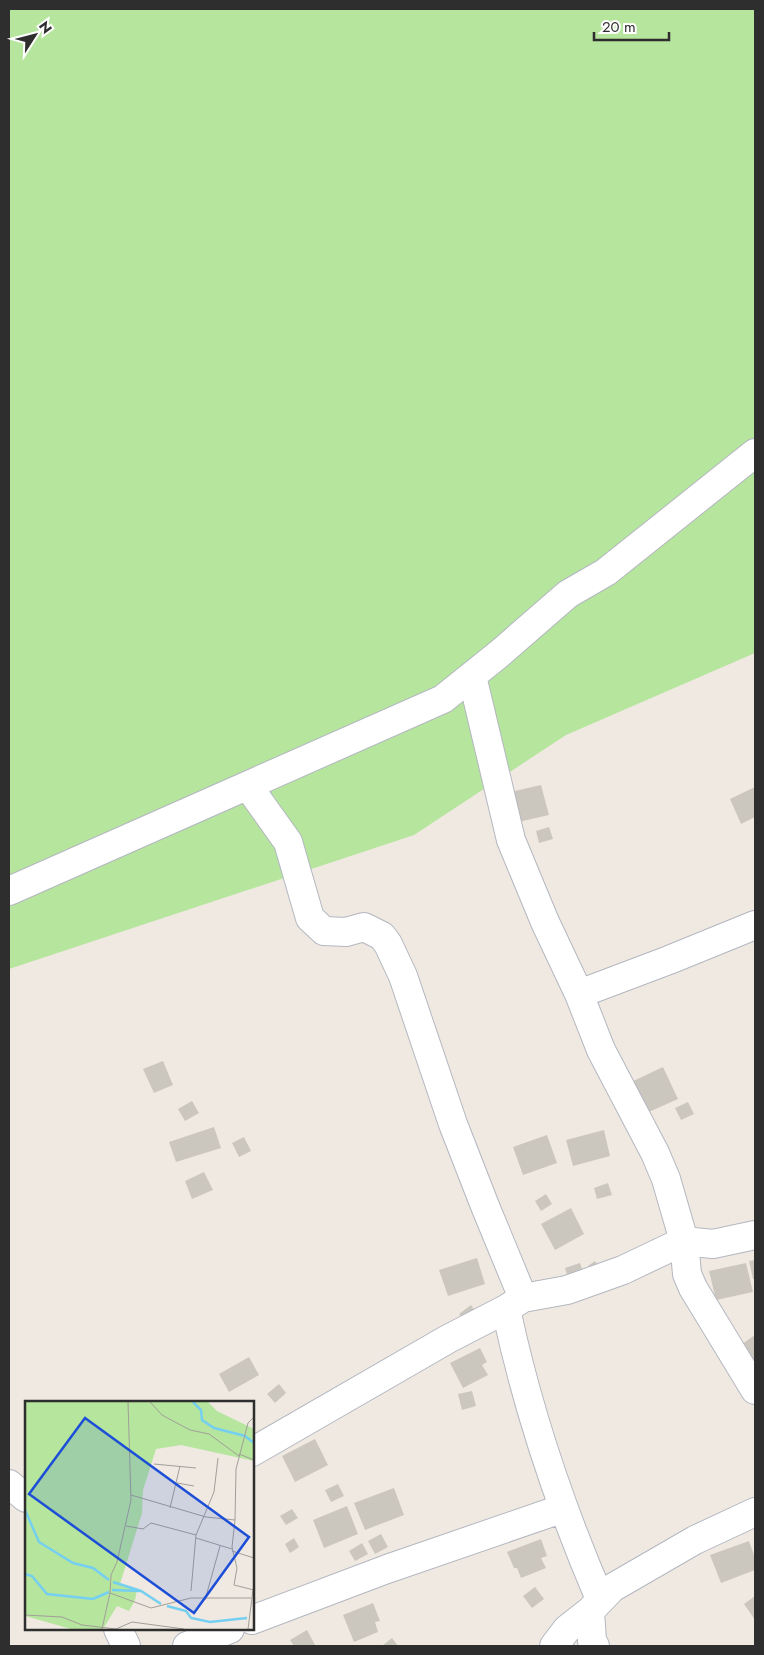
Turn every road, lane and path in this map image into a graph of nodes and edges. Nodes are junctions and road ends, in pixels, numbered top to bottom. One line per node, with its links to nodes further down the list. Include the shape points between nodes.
1 (755, 453): 2 (street, via 606,572 568,594)
2 (472, 676): 3 (street, via 443,698); 6 (street, via 512,840)
3 (248, 786): 4 (street); 9 (street, via 288,842 310,918 324,930 346,932 364,927 382,936 388,944 404,976)
4 (9, 891)
5 (755, 925): 6 (street)
6 (579, 994): 8 (street, via 601,1050 655,1153)
7 (755, 1235): 8 (street, via 713,1244)
8 (684, 1241): 9 (street, via 624,1270); 10 (street, via 687,1274 693,1288)
9 (514, 1304): 11 (street); 14 (street, via 514,1345)
10 (755, 1390)
11 (254, 1451)
12 (9, 1484): 13 (street)
13 (25, 1497)
14 (564, 1508): 16 (street); 17 (street)
15 (755, 1512): 16 (street, via 695,1540 628,1578)
16 (595, 1605): 22 (street, via 567,1629); 23 (street)
17 (254, 1619)
18 (118, 1630): 20 (street)
19 (227, 1630): 21 (street)
20 (126, 1646)
21 (187, 1646)
22 (554, 1646)
23 (594, 1646)

